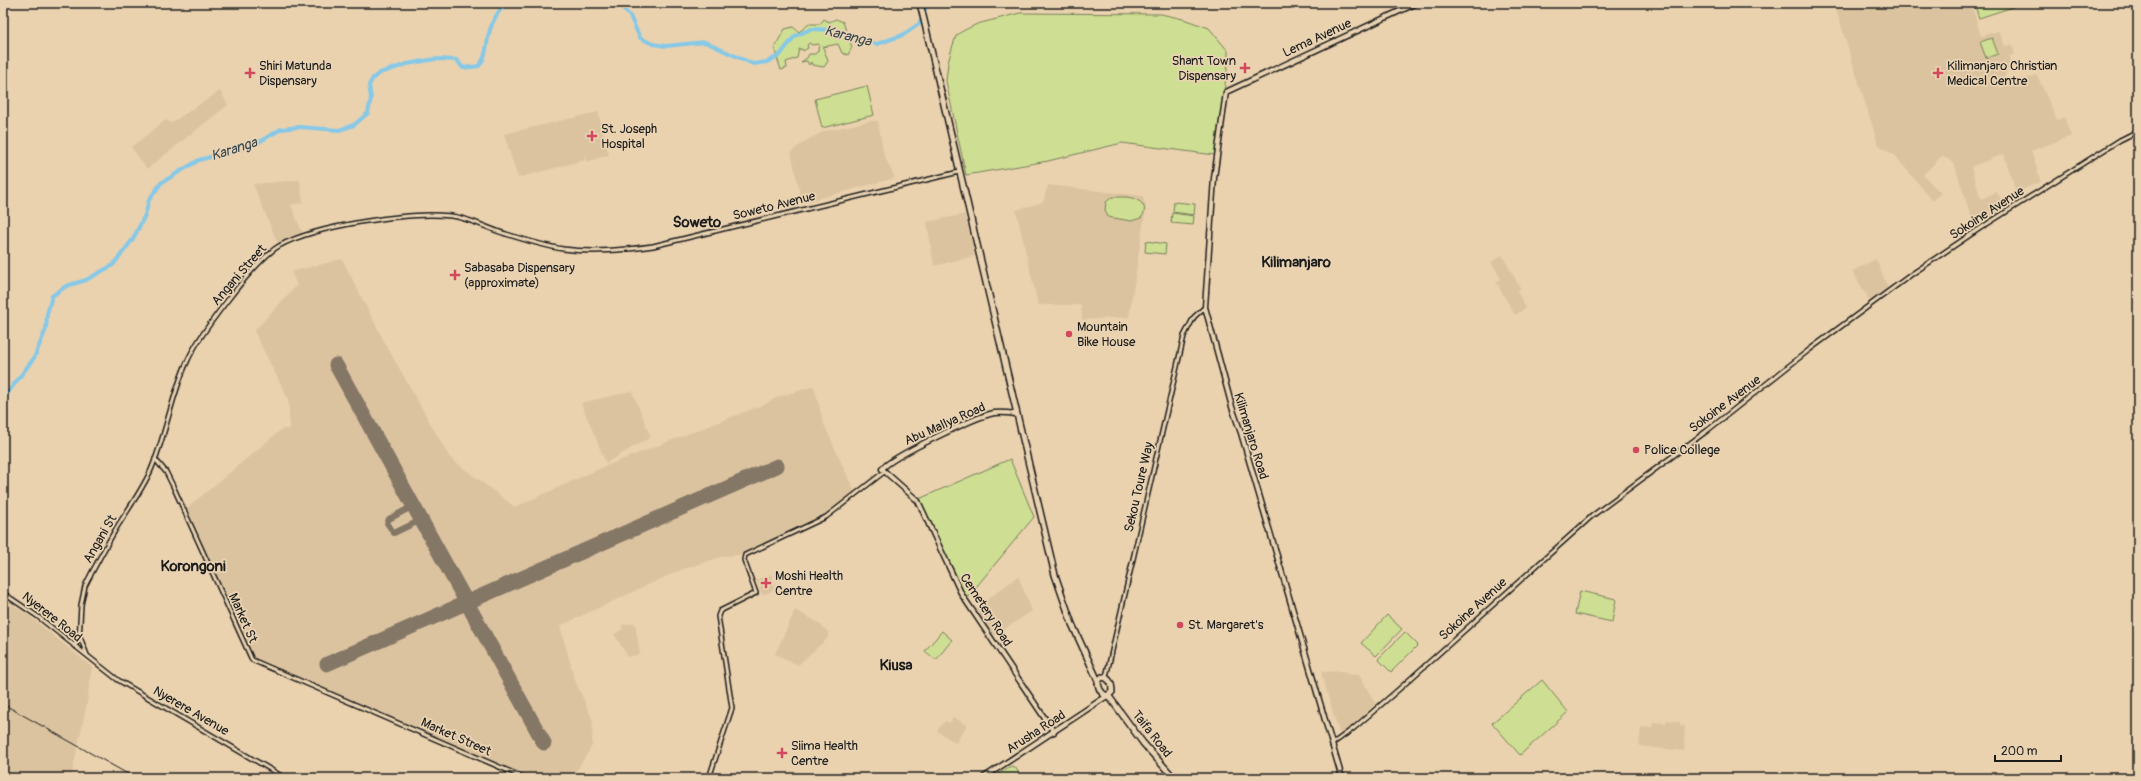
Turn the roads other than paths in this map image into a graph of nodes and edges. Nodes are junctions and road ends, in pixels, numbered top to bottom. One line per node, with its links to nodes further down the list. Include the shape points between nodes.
1 (1417, 3): 3 (main road, Lema Avenue)
2 (921, 5): 5 (highway)
3 (1226, 92): 7 (main road, Kilimanjaro Road, via 1214,178)
4 (2138, 131): 21 (street, Sokoine Avenue, via 1979,229 1808,350 1708,430 1579,526 1398,690)
5 (960, 172): 6 (street, Soweto Avenue, via 653,246 630,249 562,249); 8 (highway)
6 (452, 216): 9 (street, Angani Street, via 402,218 340,226 306,235 273,250 261,261 210,324 190,356)
7 (1204, 307): 15 (street, Sekou Toure Way, via 1194,317 1184,336); 21 (main road, Kilimanjaro Road)
8 (1016, 414): 10 (main road, Abu Mallya Road, via 993,413 976,420 897,457); 15 (highway, via 1057,585 1095,672)
9 (155, 459): 12 (street, Angani St, via 147,479 85,586 81,605); 19 (street, Market St, via 173,486 252,660)
10 (884, 469): 20 (main road, Cemetery Road, via 918,502 962,595); 24 (street, via 826,517 745,555 744,560 756,593 720,611 718,616 732,701 731,715)
11 (3, 593): 13 (street, Nyerere Road)
12 (80, 635): 13 (street); 14 (street)
13 (74, 646): 14 (street, Nyerere Road)
14 (89, 658): 22 (street, Nyerere Avenue, via 118,680)
15 (1102, 678): 16 (highway); 17 (highway, Taifa Road, via 1112,685)
16 (1100, 689): 17 (highway); 18 (main road)
17 (1109, 694): 18 (main road, Arusha Road); 26 (highway, Taifa Road, via 1143,742)
18 (1100, 702): 20 (main road, Arusha Road)
19 (379, 714): 23 (street, Market Street)
20 (1054, 732): 25 (main road, Arusha Road)
21 (1332, 744): 27 (main road, Kilimanjaro Road)
22 (285, 778)
23 (525, 778)
24 (709, 778)
25 (983, 778)
26 (1174, 778)
27 (1342, 778)

